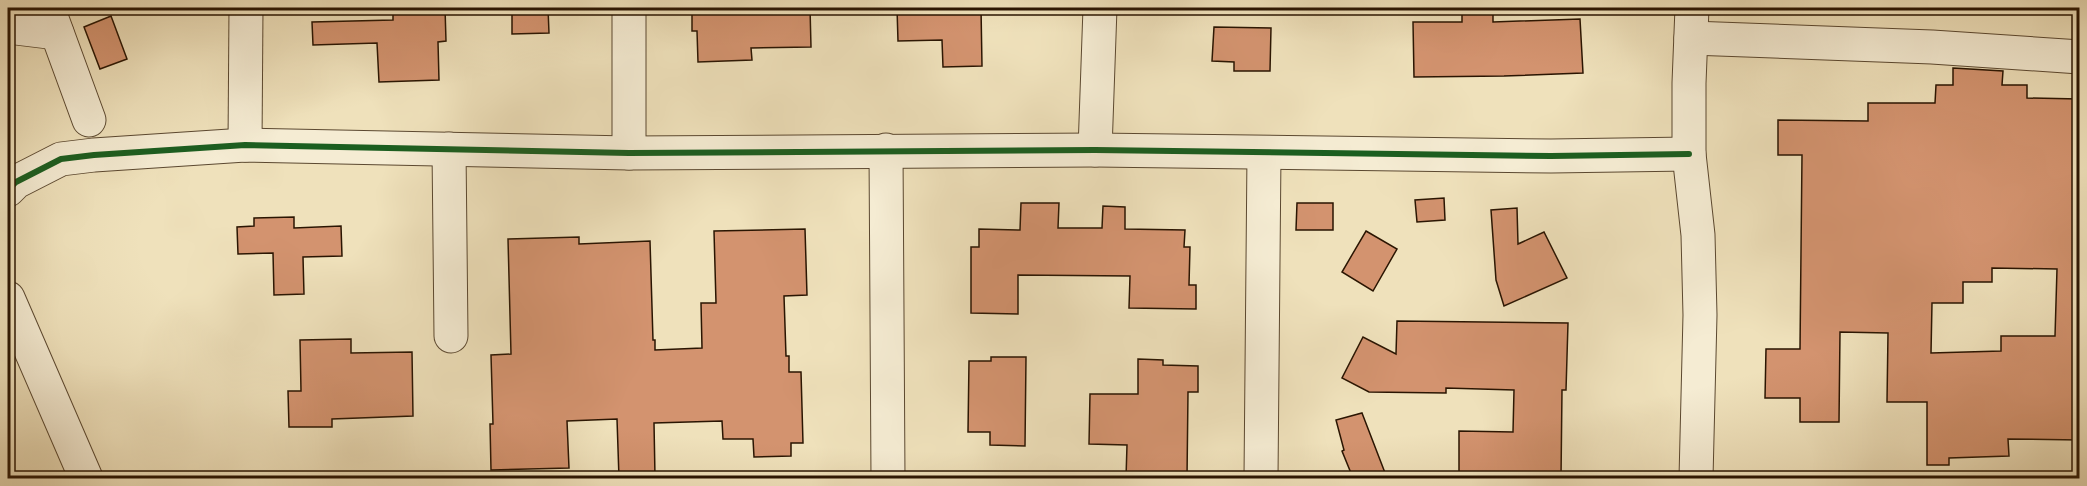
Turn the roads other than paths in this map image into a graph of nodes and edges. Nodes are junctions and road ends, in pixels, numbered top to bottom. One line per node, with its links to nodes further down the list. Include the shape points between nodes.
1 (246, 8): 9 (street)
2 (629, 8): 13 (street)
3 (1100, 8): 12 (street)
4 (52, 20): 6 (street); 8 (street)
5 (1691, 23): 7 (street); 15 (street)
6 (8, 27)
7 (2079, 57)
8 (89, 120)
9 (245, 145): 10 (street); 16 (street, via 61,159)
10 (449, 150): 13 (street); 18 (street)
11 (886, 150): 12 (street); 13 (street); 20 (street)
12 (1095, 150): 14 (street)
13 (628, 153)
14 (1264, 153): 15 (street); 21 (street)
15 (1689, 154): 22 (street, via 1698,235 1700,315)
16 (8, 190)
17 (8, 298): 19 (street)
18 (452, 336)
19 (86, 478)
20 (888, 478)
21 (1261, 478)
22 (1696, 478)

